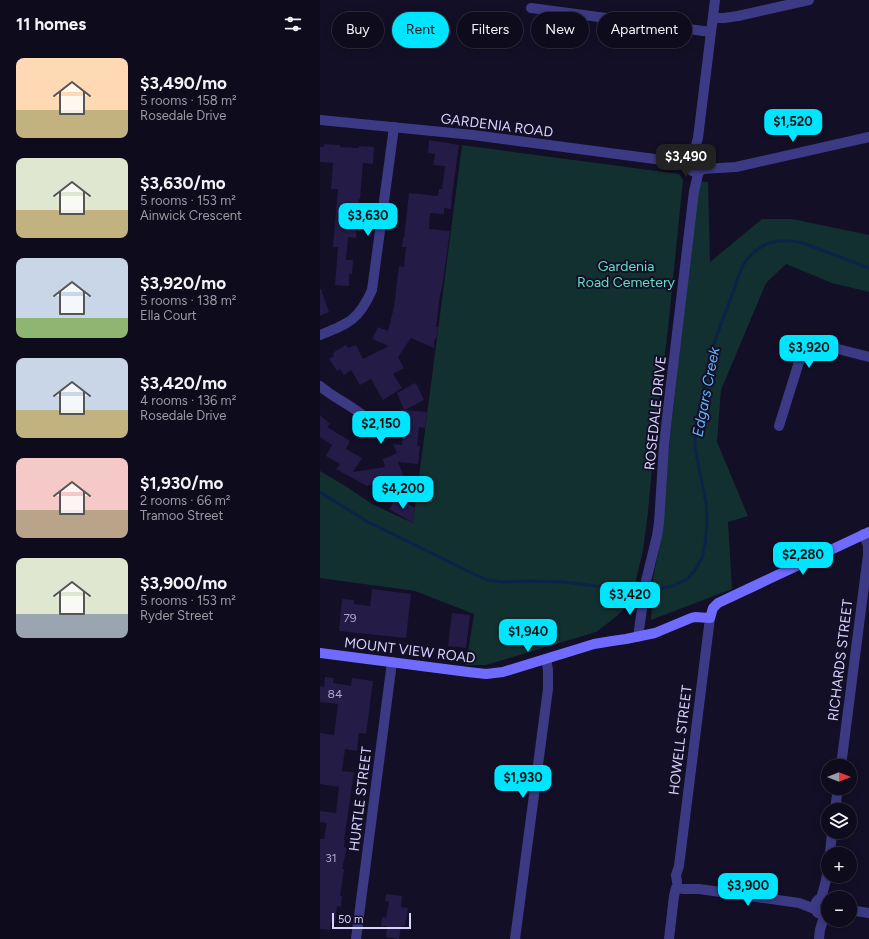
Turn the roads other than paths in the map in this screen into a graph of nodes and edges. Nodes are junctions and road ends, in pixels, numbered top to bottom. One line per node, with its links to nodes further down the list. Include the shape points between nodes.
1 (716, 0): 4 (street, ROSEDALE DRIVE)
2 (809, 0): 4 (street, via 738,16)
3 (531, 8): 5 (street)
4 (713, 18): 5 (street, ROSEDALE DRIVE)
5 (711, 32): 9 (street, ROSEDALE DRIVE)
6 (320, 120): 7 (street, GARDENIA ROAD)
7 (394, 127): 9 (street, GARDENIA ROAD); 10 (street, via 372,290 362,310 344,326)
8 (869, 137): 9 (street, GARDENIA ROAD, via 742,166 727,168)
9 (696, 164): 17 (street, ROSEDALE DRIVE, via 667,416 659,523 646,580)
10 (320, 335)
11 (869, 357): 13 (street, via 826,346 806,351 799,362)
12 (320, 386): 14 (street, via 357,410)
13 (779, 426)
14 (375, 430)
15 (866, 533): 16 (street, via 718,603 712,608); 21 (street, RICHARDS STREET, via 868,555)
16 (710, 618): 17 (street, MOUNT VIEW ROAD, via 690,618 655,633); 22 (street, HOWELL STREET, via 679,866)
17 (638, 637): 19 (street, MOUNT VIEW ROAD, via 594,644)
18 (320, 653): 20 (street, MOUNT VIEW ROAD)
19 (546, 659): 20 (street, MOUNT VIEW ROAD, via 503,672 486,674); 29 (street, via 548,688)
20 (392, 662): 28 (street, HURTLE STREET)
21 (842, 759)
22 (680, 886): 23 (street); 30 (street, HOWELL STREET, via 674,896)
23 (821, 906)
24 (857, 911): 25 (street)
25 (869, 913)
26 (821, 915): 27 (street)
27 (819, 934)
28 (356, 939)
29 (516, 939)
30 (669, 939)

